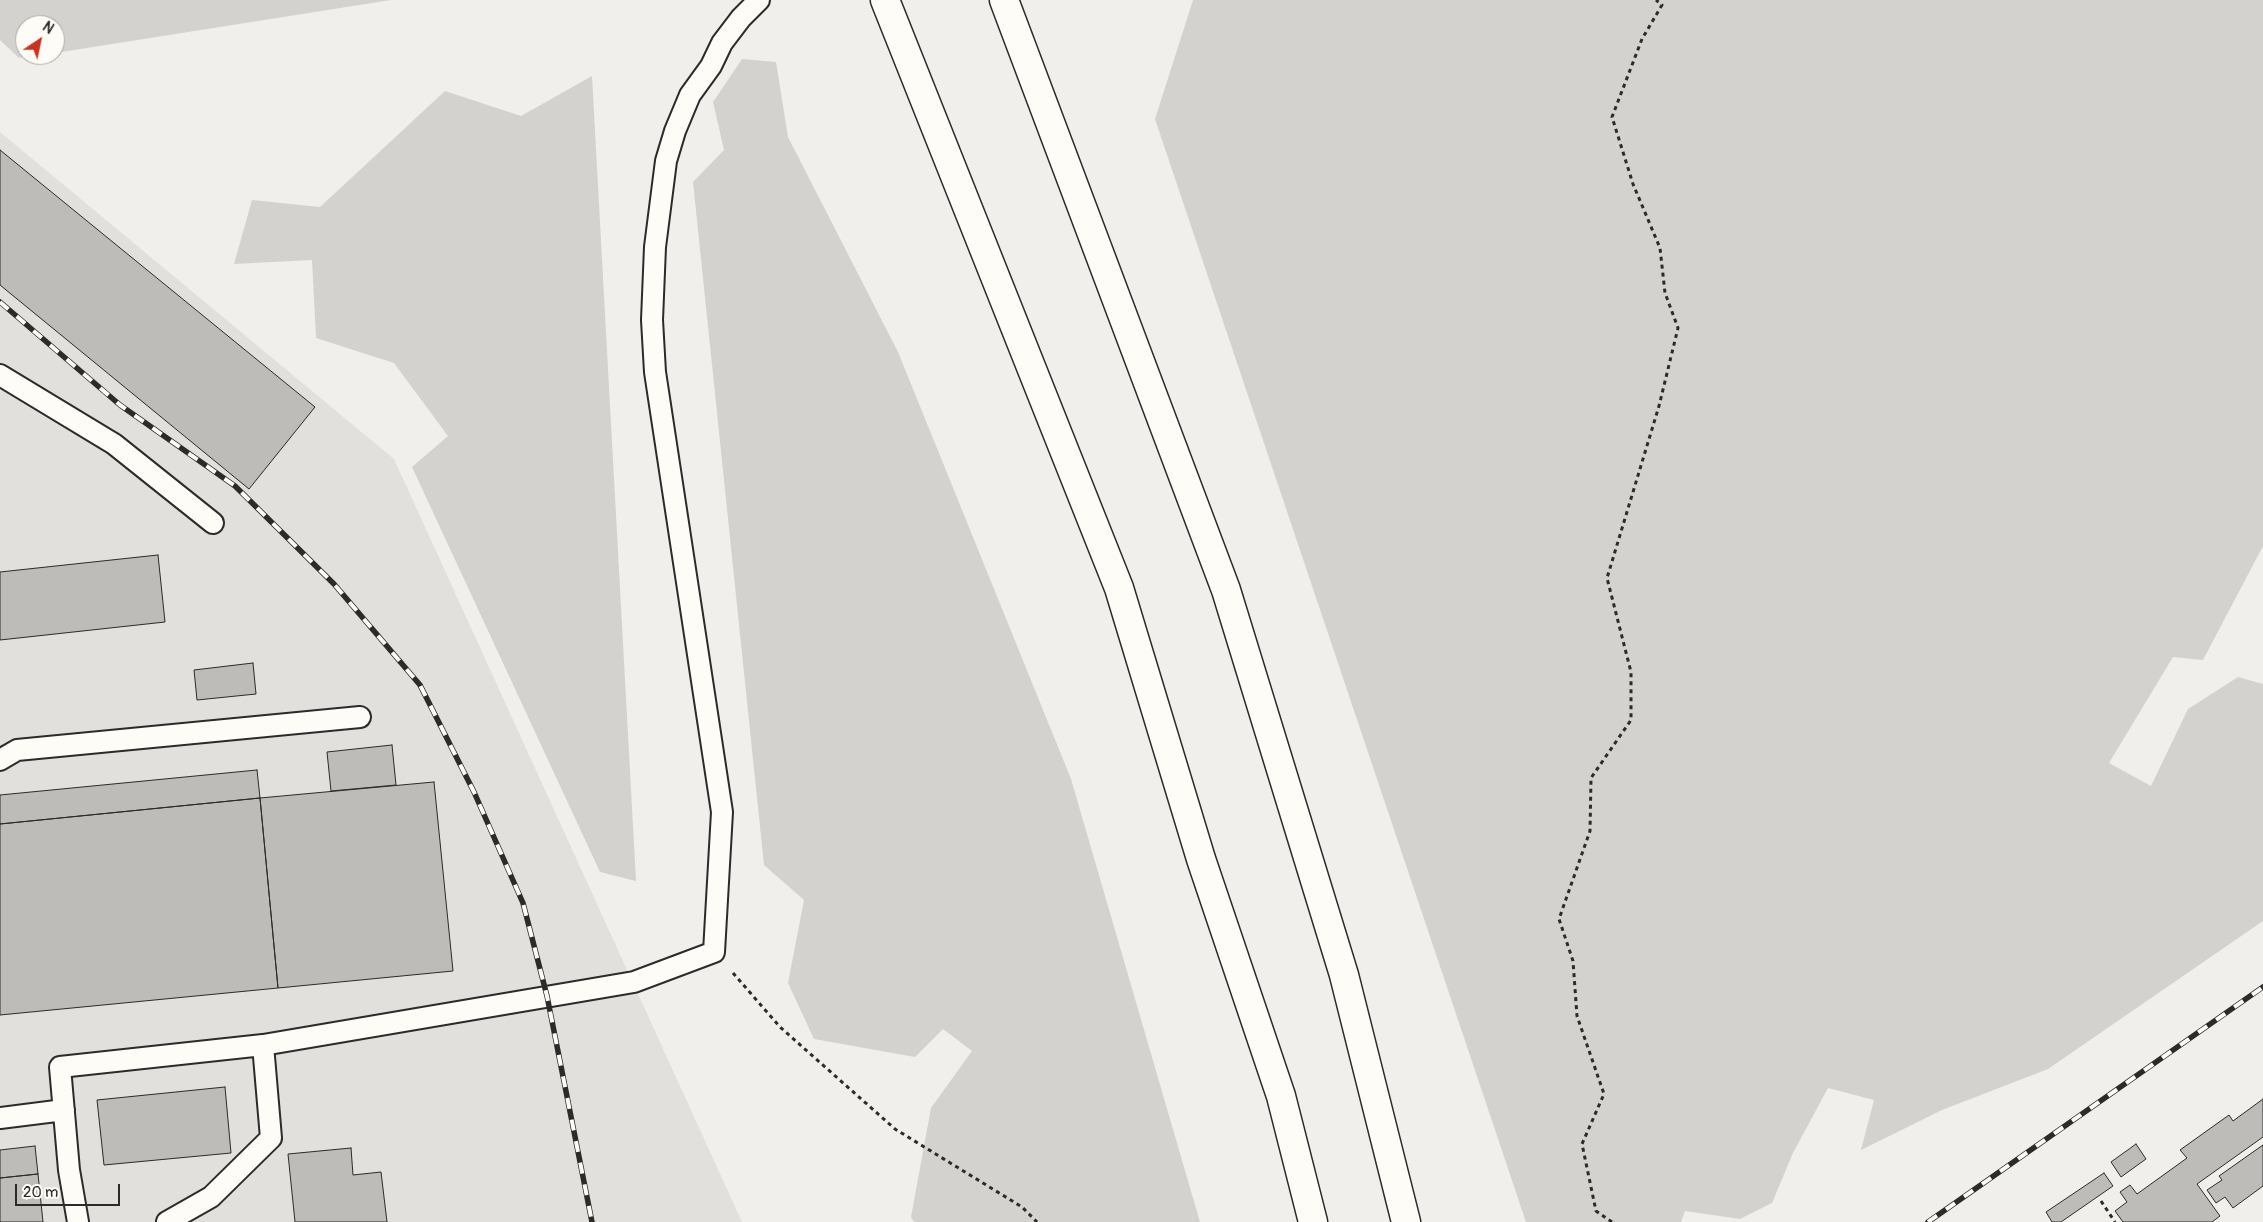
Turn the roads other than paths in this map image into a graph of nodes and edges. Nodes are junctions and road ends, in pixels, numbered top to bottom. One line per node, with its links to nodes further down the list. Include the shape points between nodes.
1 (759, 0): 8 (lane, via 722,43 711,66 690,95 675,130 666,161 655,247 652,320 655,372 722,812 714,952 634,982)
2 (885, 0): 13 (main road, via 1119,588 1201,859 1281,1096)
3 (1004, 0): 14 (main road, via 1226,590 1344,975)
4 (0, 375): 5 (lane, via 114,444)
5 (213, 523)
6 (360, 717): 7 (lane, via 17,750)
7 (0, 760)
8 (263, 1045): 9 (lane, via 60,1067); 12 (lane, via 271,1138 210,1197)
9 (64, 1110): 10 (lane); 11 (lane)
10 (0, 1118)
11 (78, 1222)
12 (167, 1222)
13 (1313, 1222)
14 (1406, 1222)

